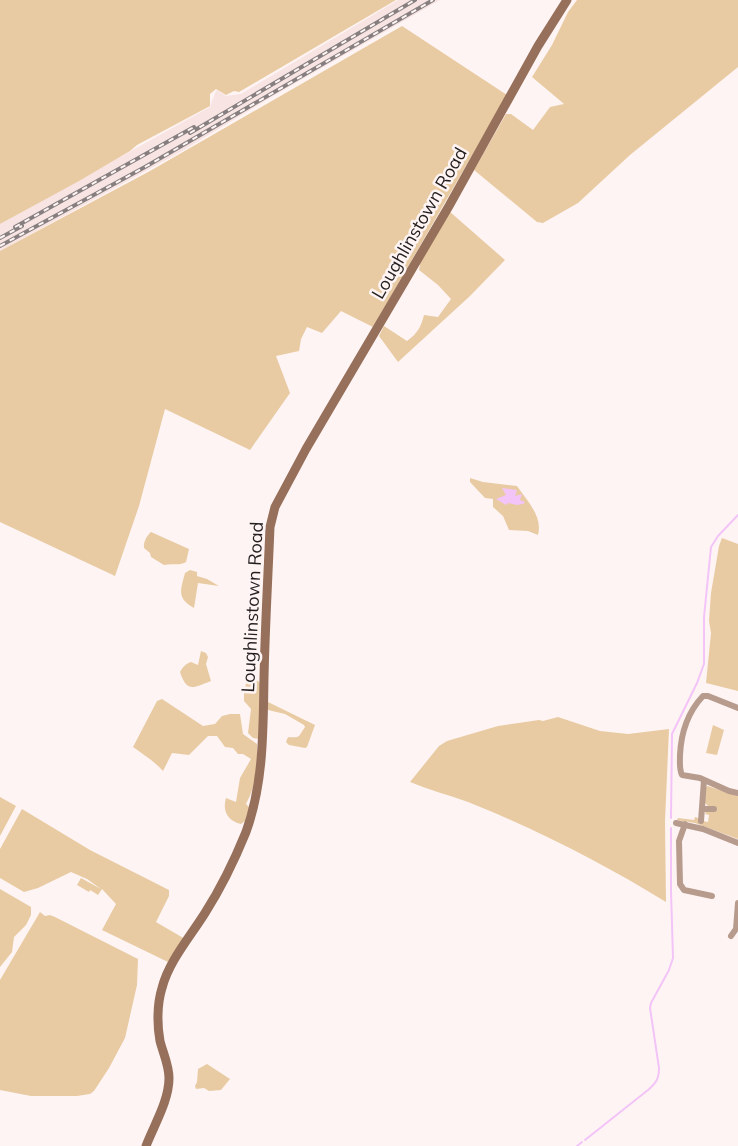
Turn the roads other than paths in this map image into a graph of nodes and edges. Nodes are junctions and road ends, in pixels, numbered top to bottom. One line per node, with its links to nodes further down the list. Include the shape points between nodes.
1 (567, 0): 15 (street, Loughlinstown Road, via 275,507 270,527 263,756 259,782 242,842 211,904 162,985 159,1033 169,1083)
2 (738, 708): 3 (street, via 703,696 690,715 683,731 680,773)
3 (704, 780): 4 (street); 5 (street)
4 (738, 793)
5 (702, 809): 6 (street); 7 (street)
6 (714, 809)
7 (701, 821)
8 (676, 823): 9 (street)
9 (685, 824): 10 (street); 11 (street, via 679,841 680,884 684,890)
10 (738, 843)
11 (712, 896)
12 (738, 908): 13 (street)
13 (737, 930): 14 (street)
14 (732, 936)
15 (146, 1146)

